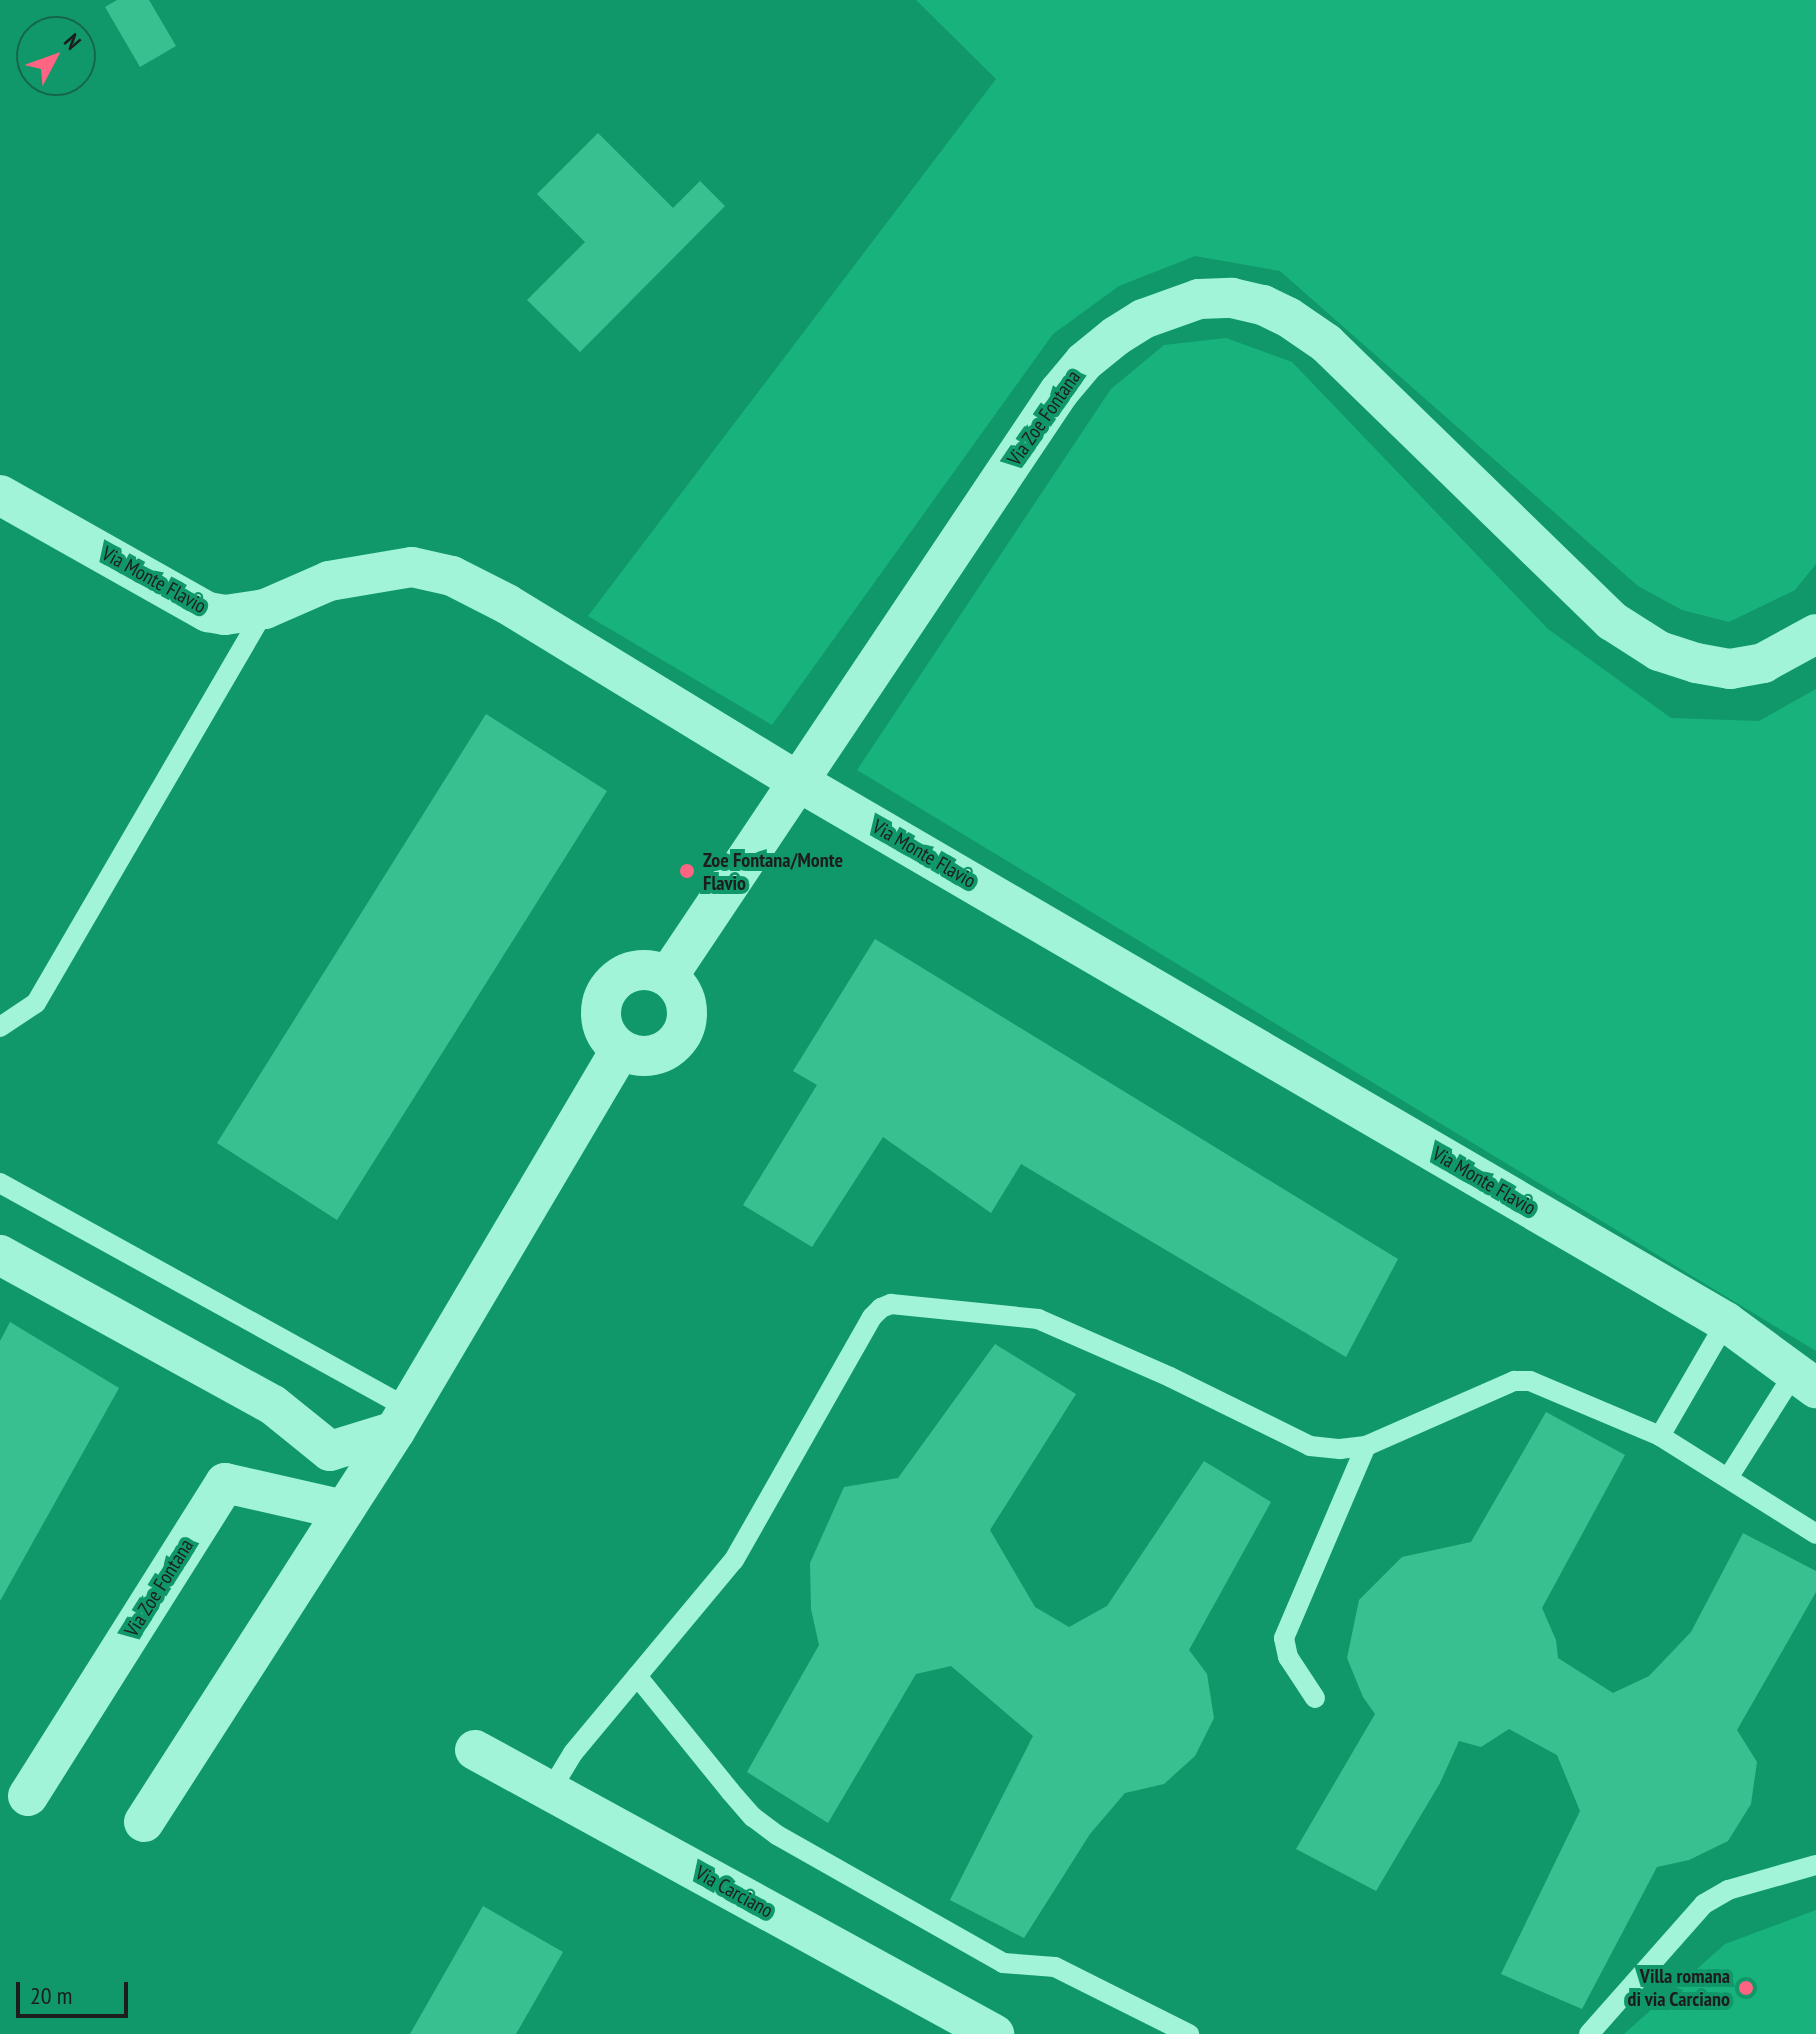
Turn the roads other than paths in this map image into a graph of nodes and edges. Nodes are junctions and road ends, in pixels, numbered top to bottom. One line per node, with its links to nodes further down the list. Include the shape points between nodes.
1 (0, 495): 2 (street, Via Monte Flavio, via 208,612)
2 (265, 609): 4 (street, Via Monte Flavio, via 329,581 412,567 452,576 661,695); 6 (lane, via 36,1003)
3 (1816, 634): 4 (street, Via Zoe Fontana, via 1763,663 1730,669 1659,651 1612,621 1326,343 1263,305 1232,298 1199,299 1143,319 1076,372)
4 (799, 782): 5 (street, Via Zoe Fontana); 10 (street, Via Monte Flavio)
5 (668, 976): 7 (street, via 685,998 681,1037 659,1054); 7 (street, via 642,969 616,979 607,989 601,1001 603,1029)
6 (0, 1027)
7 (620, 1050): 12 (street)
8 (0, 1183): 12 (lane)
9 (0, 1255): 12 (street, via 273,1405 330,1451)
10 (1726, 1322): 11 (street, Via Monte Flavio); 13 (lane)
11 (1805, 1380): 15 (lane)
12 (402, 1420): 16 (street)
13 (1660, 1436): 14 (lane, via 1530,1381 1514,1381); 15 (lane)
14 (1366, 1446): 18 (lane, via 1310,1446 1038,1319 891,1304 872,1317 734,1560); 19 (lane, via 1284,1638 1288,1657)
15 (1728, 1478): 17 (lane)
16 (344, 1510): 22 (street, Via Zoe Fontana, via 225,1483); 23 (street)
17 (1816, 1534)
18 (637, 1676): 21 (lane, via 573,1753); 26 (lane, via 730,1791 777,1835 1003,1963 1055,1967)
19 (1315, 1698)
20 (475, 1750): 21 (street, Via Carciano)
21 (550, 1791): 25 (street, Via Carciano)
22 (28, 1796)
23 (144, 1822)
24 (1816, 1865): 27 (lane, via 1728,1890 1704,1904)
25 (994, 2034)
26 (1189, 2034)
27 (1589, 2034)

